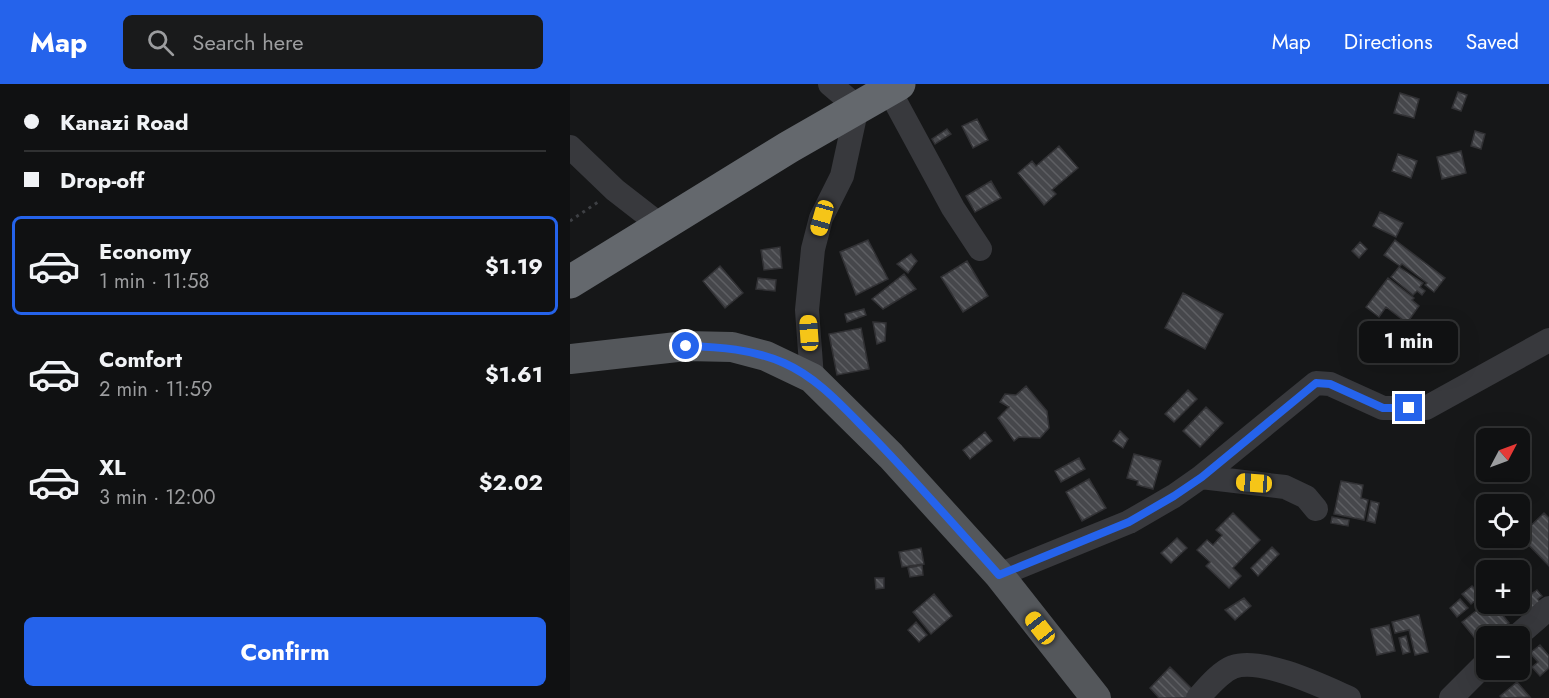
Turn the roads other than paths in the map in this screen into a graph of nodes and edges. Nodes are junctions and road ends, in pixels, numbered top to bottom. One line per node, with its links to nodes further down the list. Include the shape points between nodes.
1 (830, 84): 3 (street)
2 (894, 87): 3 (highway); 6 (street, via 952,208)
3 (857, 107): 5 (highway); 10 (street, via 842,176 822,218 813,249 807,310)
4 (570, 147): 5 (street, via 615,190)
5 (660, 225): 7 (highway)
6 (980, 249)
7 (570, 282)
8 (1549, 340): 11 (street, via 1426,408 1383,408 1330,384 1316,383)
9 (570, 359): 10 (main road, via 686,346 732,347 766,356)
10 (812, 378): 13 (main road, via 891,456)
11 (1202, 477): 12 (street, via 1286,487 1306,497); 13 (street, via 1129,522)
12 (1316, 509)
13 (999, 575): 17 (main road)
14 (1549, 608): 15 (street)
15 (1528, 626)
16 (1476, 673): 20 (street)
17 (1095, 698)
18 (1198, 698): 19 (street, via 1226,671 1246,665 1269,668)
19 (1349, 698)
20 (1451, 698)

